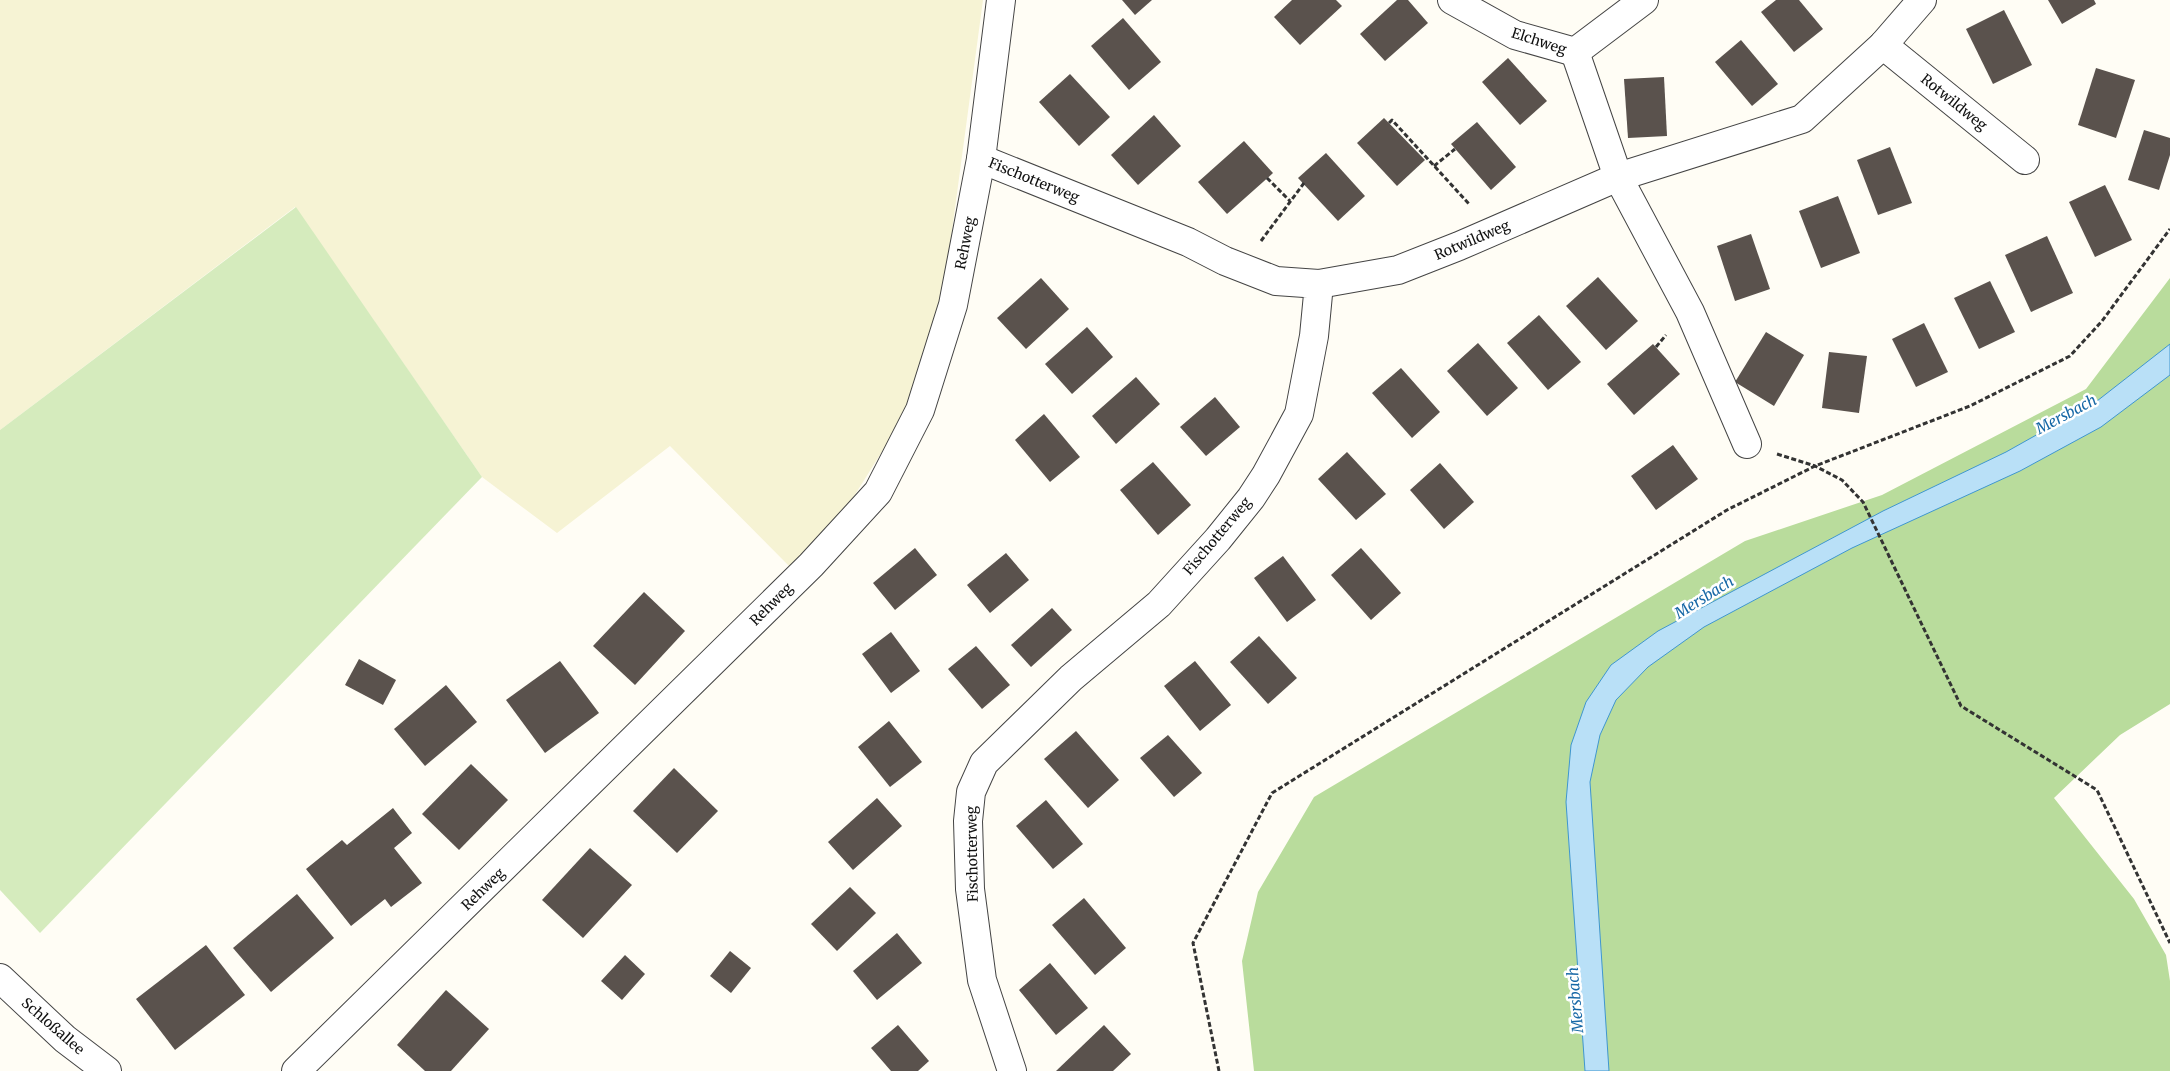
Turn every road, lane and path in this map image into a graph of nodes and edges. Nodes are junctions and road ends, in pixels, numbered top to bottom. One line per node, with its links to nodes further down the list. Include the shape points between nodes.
1 (1000, 0): 9 (street, Rehweg)
2 (1452, 0): 6 (street, Elchweg, via 1515,35)
3 (1644, 0): 6 (street, Elchweg)
4 (1922, 0): 5 (street, Rotwildweg)
5 (1883, 45): 10 (street, Rotwildweg); 12 (street, Rotwildweg, via 1802,119)
6 (1575, 52): 12 (street, Elchweg)
7 (1389, 123): 11 (path, via 1392,120)
8 (1455, 149): 11 (path)
9 (980, 159): 18 (street, Fischotterweg, via 1188,242); 25 (street, Rehweg, via 953,305 920,410 878,492 804,572)
10 (2025, 160)
11 (1434, 166): 17 (path)
12 (1618, 177): 17 (street, Rotwildweg); 20 (street, via 1690,312)
13 (1267, 178): 15 (path)
14 (1304, 183): 15 (path)
15 (1290, 201): 18 (path)
16 (2170, 229): 21 (path, via 2102,321 2070,356 1970,406)
17 (1494, 231): 19 (street, Rotwildweg, via 1398,270)
18 (1242, 268): 19 (street, Fischotterweg, via 1276,281)
19 (1319, 284): 26 (street, Fischotterweg, via 1314,336 1298,414 1266,475 1218,539 1159,604 1072,678 984,763 971,792 968,821 970,889 982,980)
20 (1746, 444): 21 (path)
21 (1815, 466): 22 (path, via 1842,480 1863,502 1961,706 2097,790); 27 (path, via 1727,510 1272,793 1192,943)
22 (2170, 944)
23 (0, 978): 24 (street, Schloßallee, via 65,1039)
24 (107, 1071)
25 (296, 1071)
26 (1012, 1071)
27 (1219, 1071)

